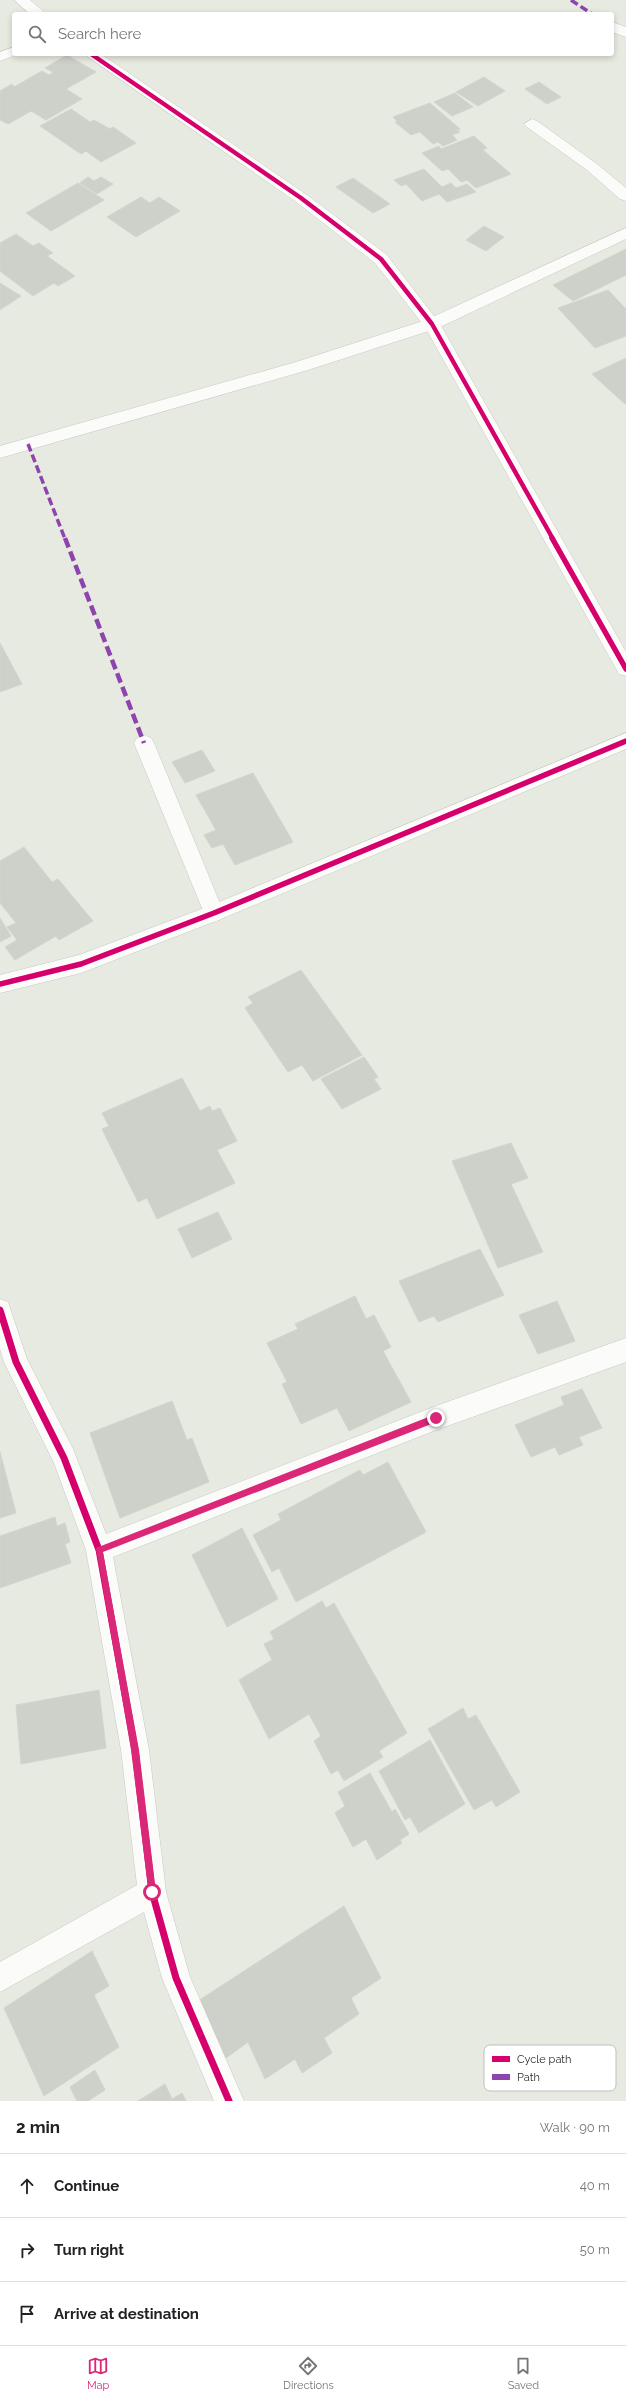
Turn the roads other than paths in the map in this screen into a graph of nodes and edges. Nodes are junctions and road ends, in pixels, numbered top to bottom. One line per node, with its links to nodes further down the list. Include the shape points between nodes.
1 (21, 0): 2 (street)
2 (36, 12)
3 (614, 27): 4 (street)
4 (626, 33)
5 (12, 52): 7 (street)
6 (94, 56): 11 (street, via 301,198 381,259)
7 (0, 57)
8 (532, 124): 9 (street, via 592,167)
9 (626, 196)
10 (626, 233): 11 (street)
11 (432, 324): 12 (street, via 302,366); 13 (street)
12 (0, 452)
13 (626, 669)
14 (626, 741): 16 (street)
15 (144, 743): 16 (street)
16 (214, 913): 17 (street, via 81,964)
17 (0, 984)
18 (0, 1310): 20 (street, via 16,1362 64,1458)
19 (626, 1350): 20 (street, via 436,1418)
20 (99, 1550): 21 (street, via 135,1750)
21 (152, 1892): 22 (street); 23 (street, via 176,1978)
22 (0, 1978)
23 (229, 2101)

